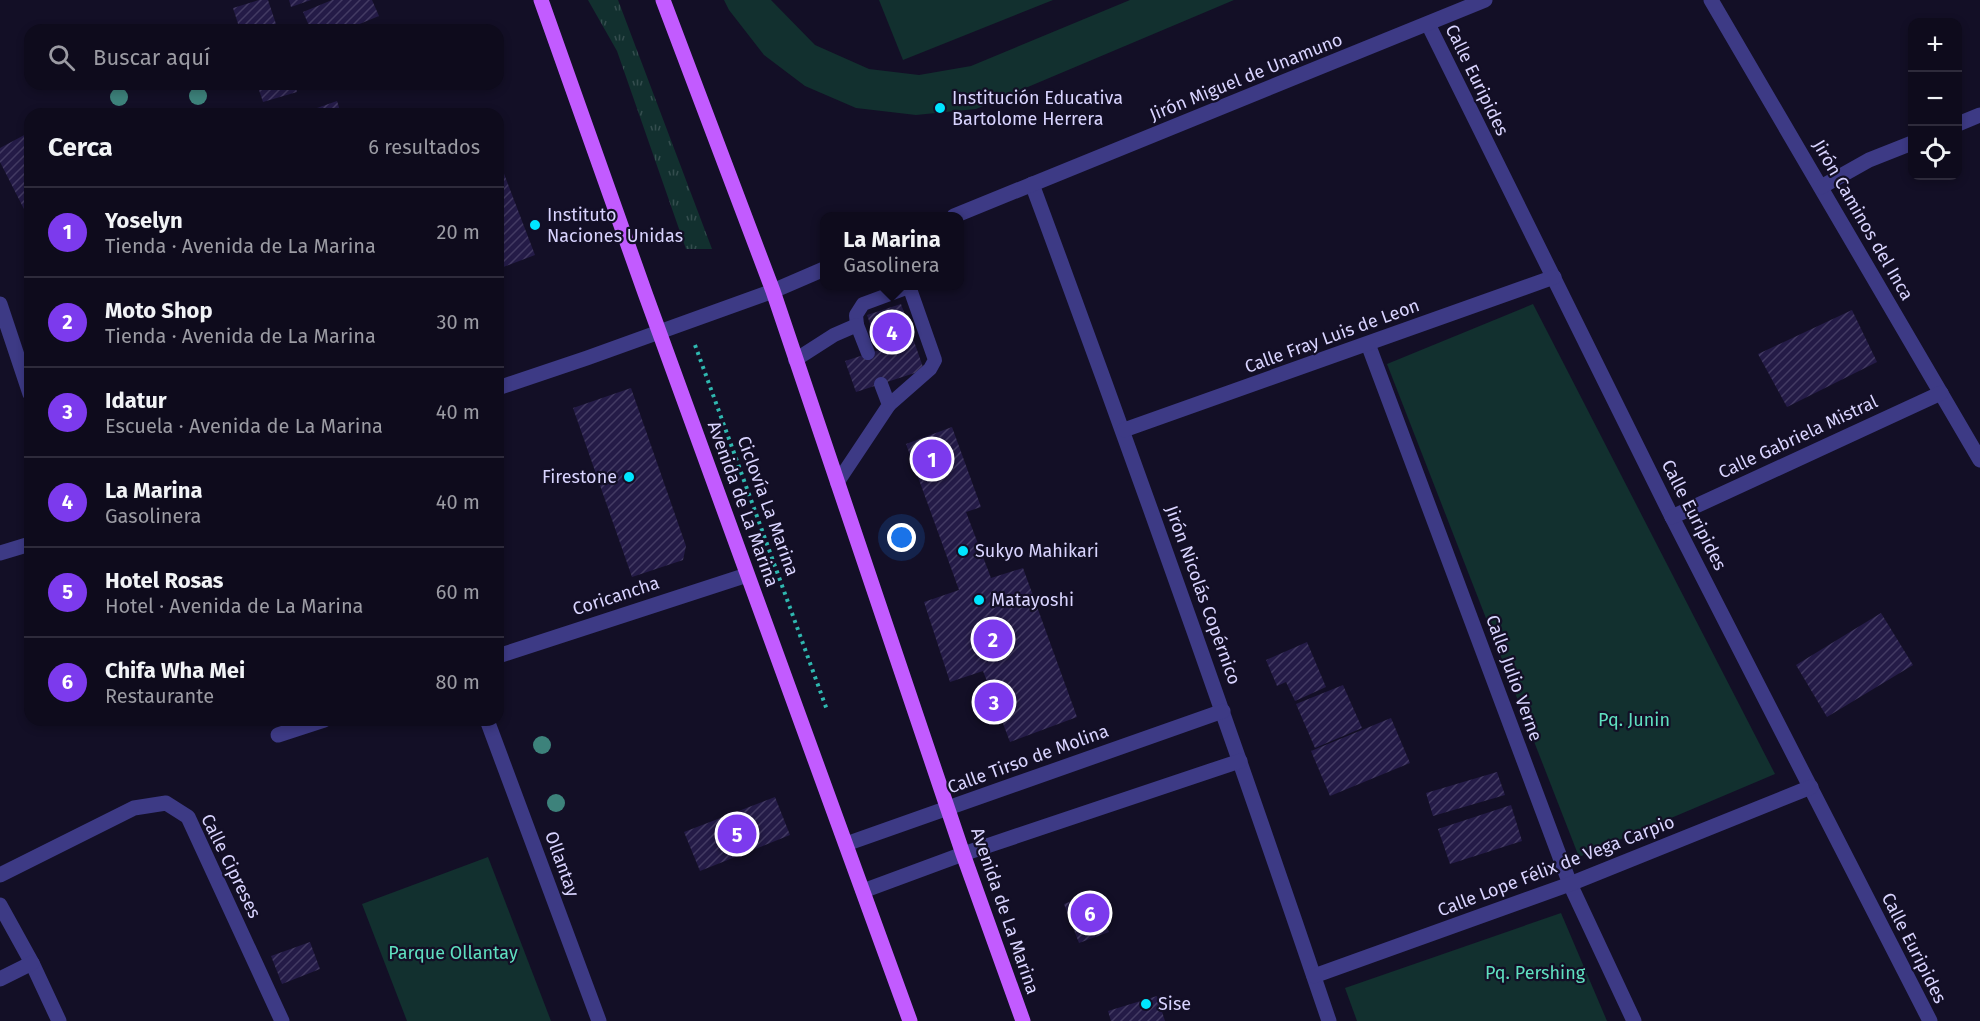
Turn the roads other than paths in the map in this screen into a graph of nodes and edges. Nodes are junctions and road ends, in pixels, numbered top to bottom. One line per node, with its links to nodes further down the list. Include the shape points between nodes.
1 (541, 0): 19 (main road, Avenida de La Marina)
2 (663, 0): 16 (main road, Avenida de La Marina)
3 (1485, 0): 5 (street, Jirón Miguel de Unamuno)
4 (1711, 0): 10 (street, Jirón Caminos del Inca)
5 (1428, 24): 9 (street, Jirón Miguel de Unamuno); 13 (street, Calle Euripides)
6 (1980, 115): 7 (street)
7 (1962, 122)
8 (1908, 145): 10 (street, via 1869,160)
9 (1032, 184): 11 (street, Jirón Miguel de Unamuno); 28 (street, Jirón Nicolás Copérnico)
10 (1821, 187): 26 (street, Jirón Caminos del Inca)
11 (964, 212)
12 (820, 271): 16 (street)
13 (1554, 277): 20 (street, Calle Fray Luis de Leon); 31 (street, Calle Euripides)
14 (899, 290): 18 (lane, via 862,304 856,315)
15 (910, 290): 27 (lane, via 935,360)
16 (773, 291): 19 (street); 22 (main road, Avenida de La Marina)
17 (0, 304): 23 (street)
18 (857, 325): 21 (lane); 22 (lane)
19 (659, 331): 25 (street); 34 (main road, Avenida de La Marina)
20 (1368, 344): 28 (street, Calle Fray Luis de Leon); 46 (street, Calle Julio Verne)
21 (868, 353)
22 (795, 360): 30 (main road, Avenida de La Marina)
23 (24, 376)
24 (880, 384): 27 (lane)
25 (504, 386)
26 (1941, 393): 29 (street, Jirón Caminos del Inca); 31 (street, Calle Gabriela Mistral)
27 (889, 405): 30 (lane)
28 (1124, 430): 36 (street, Jirón Nicolás Copérnico)
29 (1980, 460)
30 (837, 483): 42 (main road, Avenida de La Marina)
31 (1672, 517): 41 (street, Calle Euripides)
32 (24, 546): 33 (street)
33 (0, 553)
34 (747, 575): 35 (street, Coricancha); 43 (main road, Avenida de La Marina)
35 (504, 654)
36 (1223, 711): 40 (street, Jirón Nicolás Copérnico); 42 (street, Calle Tirso de Molina)
37 (306, 726): 39 (street)
38 (489, 726): 54 (street, Ollantay)
39 (278, 735)
40 (1240, 761): 44 (street); 50 (street, Jirón Nicolás Copérnico)
41 (1810, 787): 46 (street, Calle Lope Félix de Vega Carpio); 59 (street, Calle Euripides)
42 (948, 808): 43 (street, Calle Tirso de Molina); 44 (main road, Avenida de La Marina)
43 (846, 844): 47 (main road, Avenida de La Marina)
44 (963, 854): 47 (street); 56 (main road, Avenida de La Marina)
45 (0, 874): 53 (street, Calle Cipreses, via 134,808 166,803 188,817)
46 (1570, 884): 50 (street, Calle Lope Félix de Vega Carpio); 58 (street, Calle Julio Verne)
47 (863, 891): 55 (main road, Avenida de La Marina)
48 (0, 905): 49 (street)
49 (32, 963): 51 (street); 52 (street)
50 (1314, 976): 57 (street, Jirón Nicolás Copérnico)
51 (0, 979)
52 (59, 1021)
53 (282, 1021)
54 (599, 1021)
55 (910, 1021)
56 (1023, 1021)
57 (1329, 1021)
58 (1634, 1021)
59 (1930, 1021)

